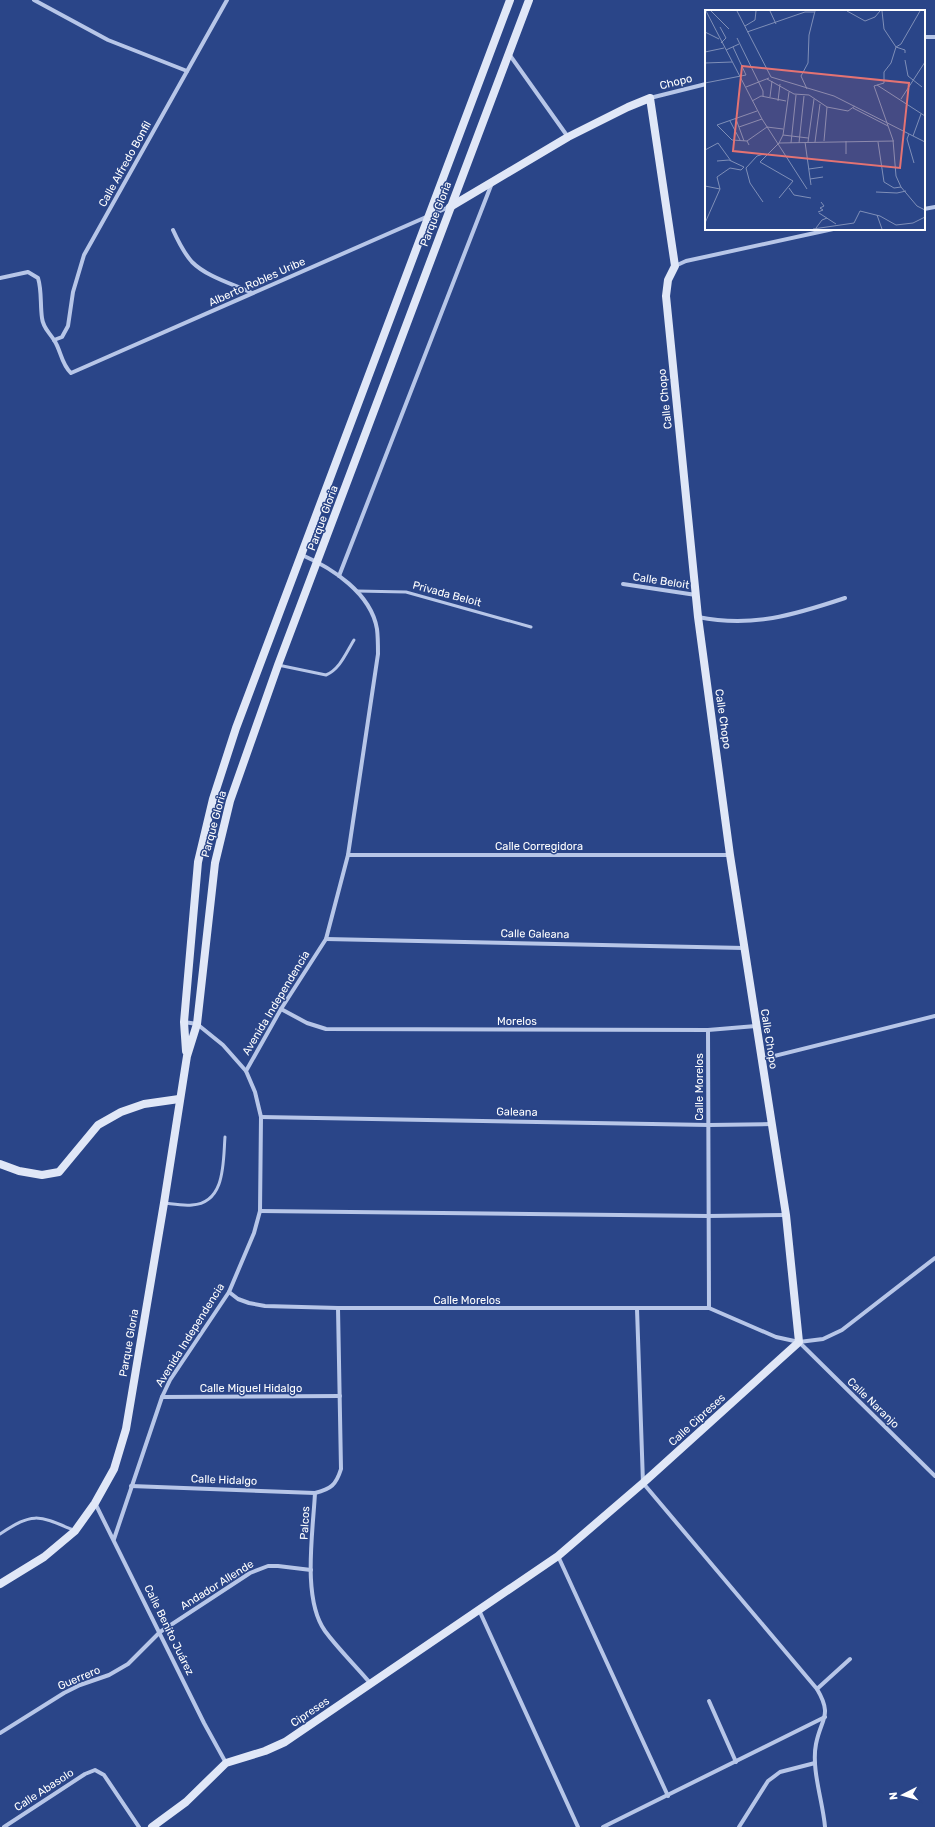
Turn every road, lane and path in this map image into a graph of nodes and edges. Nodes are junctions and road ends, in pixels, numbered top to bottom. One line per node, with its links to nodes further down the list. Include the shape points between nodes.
1 (34, 0): 6 (street, via 108,40)
2 (227, 0): 6 (street, Calle Alfredo Bonfil)
3 (510, 0): 14 (main road, Parque Gloria)
4 (529, 0): 5 (main road, Parque Gloria)
5 (509, 54): 9 (street); 11 (main road, Parque Gloria)
6 (187, 71): 20 (street, Calle Alfredo Bonfil, via 84,255 73,292 68,326 62,337)
7 (705, 84): 8 (street, Chopo)
8 (650, 98): 9 (main road); 17 (main road)
9 (568, 137): 10 (main road)
10 (493, 180): 11 (main road); 23 (street)
11 (450, 207): 14 (street, Alberto Robles Uribe); 22 (main road, Parque Gloria)
12 (935, 207): 13 (street)
13 (925, 209)
14 (429, 217): 19 (street, Alberto Robles Uribe); 21 (main road, Parque Gloria)
15 (173, 230): 19 (street, via 193,263 204,271)
16 (828, 230): 17 (street, via 686,261)
17 (675, 266): 26 (main road, Calle Chopo, via 668,280 666,296)
18 (0, 278): 20 (street, via 28,272 38,278 42,320 46,331)
19 (252, 293): 20 (street, Alberto Robles Uribe, via 71,373 66,368)
20 (54, 340)
21 (302, 555): 22 (street, Avenida Independencia); 38 (main road, Parque Gloria, via 236,728 213,799 198,862)
22 (318, 562): 23 (street, Avenida Independencia); 31 (main road, Parque Gloria)
23 (339, 576): 25 (street, Avenida Independencia)
24 (623, 584): 26 (street, Calle Beloit)
25 (356, 591): 29 (lane, Privada Beloit, via 406,592); 32 (street, Avenida Independencia, via 370,609 377,628 378,654)
26 (696, 595): 28 (main road, Calle Chopo)
27 (845, 598): 28 (street, via 771,619 733,622)
28 (698, 617): 33 (main road, Calle Chopo)
29 (532, 627)
30 (354, 640): 31 (lane, via 337,668 326,675)
31 (278, 665): 39 (main road, Parque Gloria, via 230,802 215,863)
32 (348, 855): 33 (street, Calle Corregidora); 34 (street, Avenida Independencia)
33 (730, 855): 35 (main road, Calle Chopo)
34 (326, 939): 35 (street, Calle Galeana); 36 (street, Avenida Independencia)
35 (744, 948): 40 (main road, Calle Chopo)
36 (281, 1009): 41 (street, Morelos, via 307,1023 326,1029); 44 (street, Avenida Independencia)
37 (935, 1016): 43 (street)
38 (184, 1022): 39 (street); 42 (main road, Parque Gloria)
39 (197, 1024): 42 (main road, Parque Gloria); 44 (street, via 223,1045)
40 (756, 1026): 41 (street, Morelos); 43 (main road, Calle Chopo)
41 (708, 1030): 48 (street, Calle Morelos)
42 (186, 1056): 45 (main road, Parque Gloria)
43 (761, 1059): 47 (main road, Calle Chopo)
44 (246, 1071): 46 (street, Avenida Independencia, via 256,1092)
45 (179, 1098): 50 (main road, via 144,1104 121,1112 98,1125 60,1172 42,1175); 51 (main road, Parque Gloria)
46 (261, 1117): 48 (street, Galeana); 52 (street, Avenida Independencia)
47 (772, 1124): 48 (street, Galeana); 53 (main road, Calle Chopo)
48 (709, 1125): 54 (street, Calle Morelos)
49 (225, 1137): 51 (lane, via 221,1179 216,1192 206,1202 193,1205)
50 (0, 1164)
51 (164, 1203): 67 (main road, Parque Gloria, via 126,1429 114,1469)
52 (260, 1211): 54 (street); 56 (street, Avenida Independencia, via 254,1233)
53 (786, 1215): 54 (street); 60 (main road, Calle Chopo)
54 (708, 1216): 58 (street, Calle Morelos)
55 (935, 1258): 60 (street, via 842,1330 823,1339)
56 (229, 1292): 57 (street, Calle Morelos, via 249,1304); 62 (street, Avenida Independencia, via 170,1380)
57 (338, 1308): 59 (street, Calle Morelos); 61 (street, Palcos)
58 (709, 1308): 59 (street, Calle Morelos); 60 (street, Calle Morelos, via 776,1337)
59 (637, 1309): 64 (street)
60 (799, 1342): 63 (street, Calle Naranjo); 64 (main road, Calle Cipreses)
61 (340, 1396): 62 (street, Calle Miguel Hidalgo); 66 (street, Palcos, via 341,1469 337,1481 328,1490)
62 (162, 1397): 65 (street, Avenida Independencia)
63 (935, 1476)
64 (643, 1483): 71 (main road, Calle Cipreses); 78 (street)
65 (131, 1486): 66 (street, Calle Hidalgo); 70 (street, Avenida Independencia)
66 (315, 1493): 72 (street, Palcos)
67 (95, 1504): 68 (main road, Parque Gloria); 70 (street, Calle Benito Juárez)
68 (75, 1531): 69 (lane, via 37,1517 21,1521); 73 (main road, Parque Gloria, via 44,1557)
69 (0, 1534)
70 (114, 1539): 75 (street, Calle Benito Juárez)
71 (558, 1556): 74 (main road, Calle Cipreses); 85 (street)
72 (311, 1570): 75 (street, Andador Allende, via 278,1566 259,1569); 77 (street, Palcos, via 311,1592 316,1613 324,1630)
73 (0, 1584)
74 (479, 1610): 77 (main road, Cipreses); 89 (street)
75 (160, 1632): 81 (street, Guerrero, via 128,1664 109,1675 64,1693); 83 (street, Calle Benito Juárez)
76 (850, 1659): 78 (street)
77 (372, 1684): 83 (main road, Cipreses, via 285,1742)
78 (816, 1689): 80 (street, via 825,1702)
79 (708, 1701): 82 (street)
80 (825, 1717): 82 (street); 84 (street, via 816,1744)
81 (0, 1733)
82 (736, 1762): 85 (street)
83 (226, 1763): 88 (main road, Cipreses, via 186,1802)
84 (815, 1763): 91 (street, via 780,1772 768,1781); 92 (street)
85 (668, 1796): 90 (street)
86 (4, 1827): 87 (street, Calle Abasolo, via 95,1770 104,1775)
87 (139, 1827)
88 (152, 1827)
89 (578, 1827)
90 (603, 1827)
91 (739, 1827)
92 (825, 1827)

